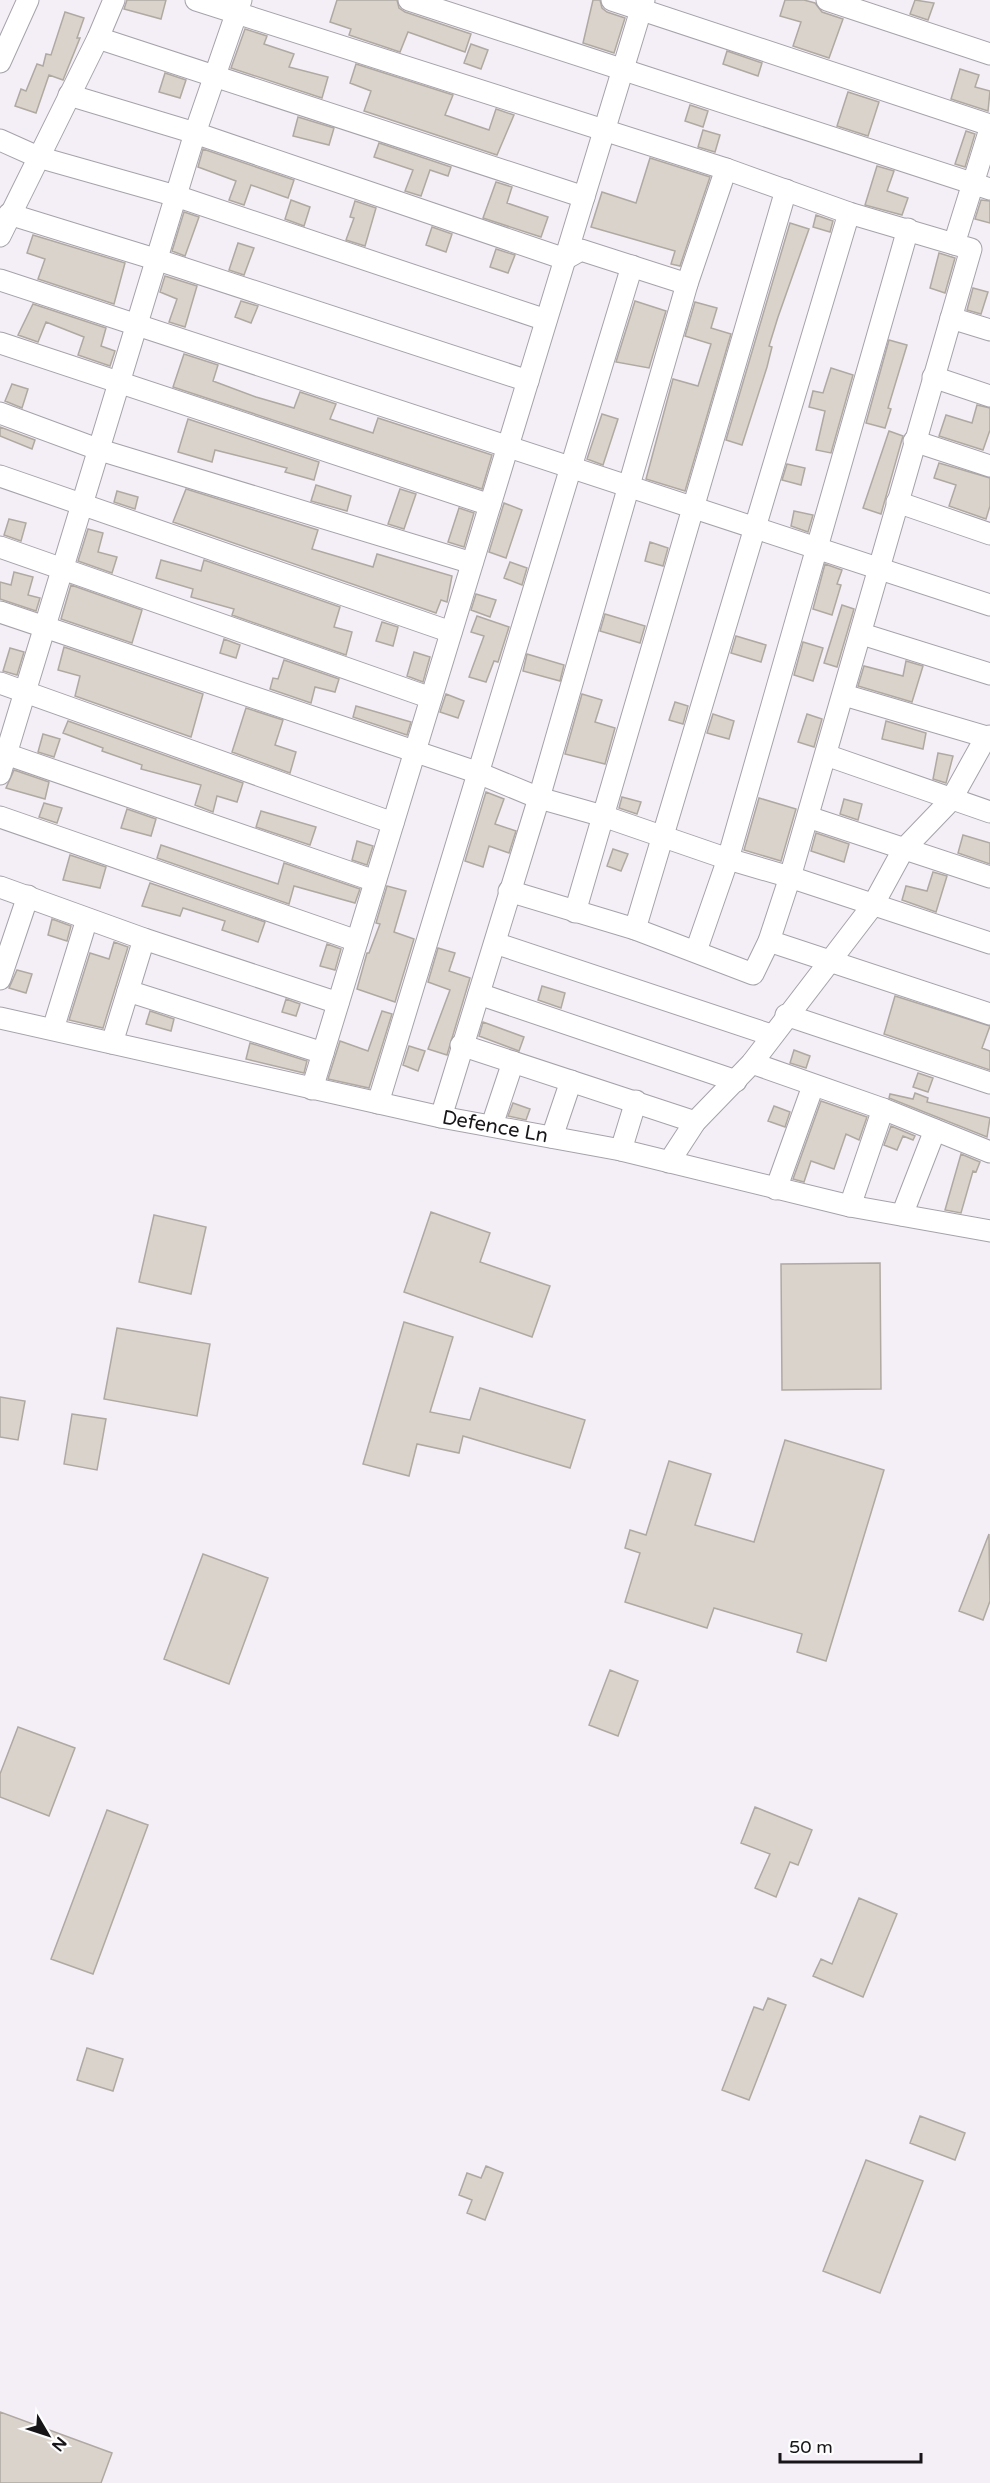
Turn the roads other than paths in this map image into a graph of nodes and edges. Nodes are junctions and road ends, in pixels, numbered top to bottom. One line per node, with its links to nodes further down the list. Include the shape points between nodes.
1 (28, 0): 11 (street)
2 (114, 0): 9 (street)
3 (196, 0): 8 (street)
4 (409, 0): 12 (street)
5 (612, 0): 7 (street)
6 (827, 0): 10 (street)
7 (642, 5): 12 (street); 15 (street)
8 (239, 6): 13 (street); 16 (street)
9 (98, 38): 13 (street); 14 (street)
10 (990, 54)
11 (0, 62)
12 (623, 69): 16 (street); 21 (street)
13 (214, 75): 17 (street); 24 (street)
14 (69, 95): 17 (street); 19 (street)
15 (990, 127): 21 (street)
16 (604, 131): 20 (street); 24 (street)
17 (195, 133): 23 (street); 30 (street)
18 (0, 140): 19 (street)
19 (38, 158): 23 (street); 26 (street)
20 (726, 169): 22 (street); 34 (street)
21 (981, 186): 29 (street)
22 (786, 190): 25 (street); 55 (street)
23 (176, 196): 31 (street); 36 (street)
24 (584, 197): 30 (street)
25 (849, 213): 27 (street); 56 (street)
26 (9, 214): 28 (street); 31 (street)
27 (908, 229): 29 (street); 59 (street)
28 (0, 236)
29 (971, 249): 35 (street)
30 (565, 259): 32 (street, via 581,250); 36 (street)
31 (158, 260): 37 (street); 41 (street)
32 (632, 266): 34 (street); 49 (street)
33 (0, 280): 37 (street)
34 (687, 284): 51 (street)
35 (951, 318): 38 (street); 40 (street)
36 (546, 320): 41 (street)
37 (136, 325): 42 (street); 46 (street)
38 (990, 330)
39 (0, 343): 42 (street)
40 (933, 377): 43 (street); 45 (street)
41 (528, 381): 46 (street)
42 (118, 384): 47 (street); 53 (street)
43 (990, 396)
44 (0, 413): 47 (street)
45 (914, 441): 48 (street); 52 (street)
46 (508, 447): 49 (street); 53 (street)
47 (100, 450): 54 (street); 60 (street)
48 (990, 466)
49 (571, 468): 51 (street); 77 (street)
50 (0, 476): 54 (street)
51 (629, 487): 55 (street); 78 (street)
52 (897, 502): 57 (street); 61 (street)
53 (490, 505): 60 (street)
54 (82, 506): 62 (street); 66 (street)
55 (693, 508): 56 (street); 82 (street)
56 (755, 530): 59 (street); 85 (street)
57 (990, 534)
58 (0, 547): 62 (street)
59 (815, 548): 61 (street); 87 (street)
60 (472, 563): 66 (street)
61 (878, 568): 63 (street); 67 (street)
62 (61, 569): 65 (street); 72 (street)
63 (990, 605)
64 (0, 612): 65 (street)
65 (44, 629): 70 (street); 74 (street)
66 (451, 632): 72 (street)
67 (862, 634): 68 (street); 71 (street)
68 (990, 674)
69 (0, 683): 70 (street)
70 (25, 693): 76 (street); 84 (street)
71 (844, 695): 73 (street); 75 (street)
72 (431, 698): 74 (street)
73 (989, 737): 79 (street)
74 (414, 753): 77 (street); 84 (street)
75 (826, 755): 79 (street); 83 (street)
76 (2, 760): 90 (street)
77 (476, 772): 78 (street); 125 (street)
78 (539, 798): 82 (street); 92 (street)
79 (951, 800): 80 (street); 86 (street)
80 (990, 812)
81 (0, 816): 99 (street)
82 (603, 816): 85 (street); 95 (street)
83 (808, 817): 86 (street); 88 (street)
84 (393, 823): 90 (street)
85 (663, 837): 87 (street); 97 (street)
86 (903, 849): 89 (street); 94 (street)
87 (728, 859): 88 (street); 103 (street)
88 (790, 877): 94 (street); 100 (street)
89 (990, 877)
90 (375, 881): 99 (street)
91 (0, 886): 93 (street)
92 (509, 891): 95 (street); 101 (street)
93 (28, 897): 96 (street); 105 (street)
94 (873, 905): 102 (street); 104 (street)
95 (575, 912): 97 (street)
96 (87, 919): 98 (street); 112 (street)
97 (635, 929): 103 (street)
98 (144, 939): 106 (street); 108 (street)
99 (357, 941): 108 (street)
100 (769, 941): 103 (street, via 753,974); 104 (street)
101 (495, 943): 107 (street); 113 (street)
102 (990, 943)
103 (696, 951)
104 (828, 962): 109 (street); 110 (street)
105 (0, 979)
106 (128, 991): 114 (street); 116 (street)
107 (478, 994): 115 (street); 120 (street)
108 (338, 1003): 116 (street)
109 (990, 1014)
110 (786, 1015): 113 (street); 121 (street)
111 (0, 1018): 112 (street, Defence Ln)
112 (53, 1029): 114 (street, Defence Ln)
113 (771, 1035): 118 (street)
114 (112, 1043): 123 (street, Defence Ln)
115 (461, 1046): 117 (street); 127 (street)
116 (322, 1053): 123 (street)
117 (513, 1062): 119 (street); 129 (street)
118 (752, 1063): 120 (street); 122 (street)
119 (571, 1081): 124 (street); 131 (street)
120 (736, 1081): 128 (street)
121 (990, 1083)
122 (813, 1086): 126 (street); 135 (street)
123 (312, 1089): 125 (street, Defence Ln)
124 (636, 1101): 128 (street); 132 (street)
125 (378, 1103): 127 (street, Defence Ln)
126 (883, 1109): 130 (street); 136 (street)
127 (441, 1117): 129 (street, Defence Ln)
128 (695, 1122): 134 (street)
129 (492, 1125): 131 (street, Defence Ln)
130 (935, 1130): 133 (street); 137 (street)
131 (552, 1137): 132 (street, Defence Ln)
132 (621, 1150): 134 (street, Defence Ln)
133 (990, 1152)
134 (669, 1162): 135 (street, Defence Ln)
135 (776, 1189): 136 (street, Defence Ln)
136 (849, 1206): 137 (street, Defence Ln)
137 (902, 1215): 138 (street, Defence Ln)
138 (990, 1231)

